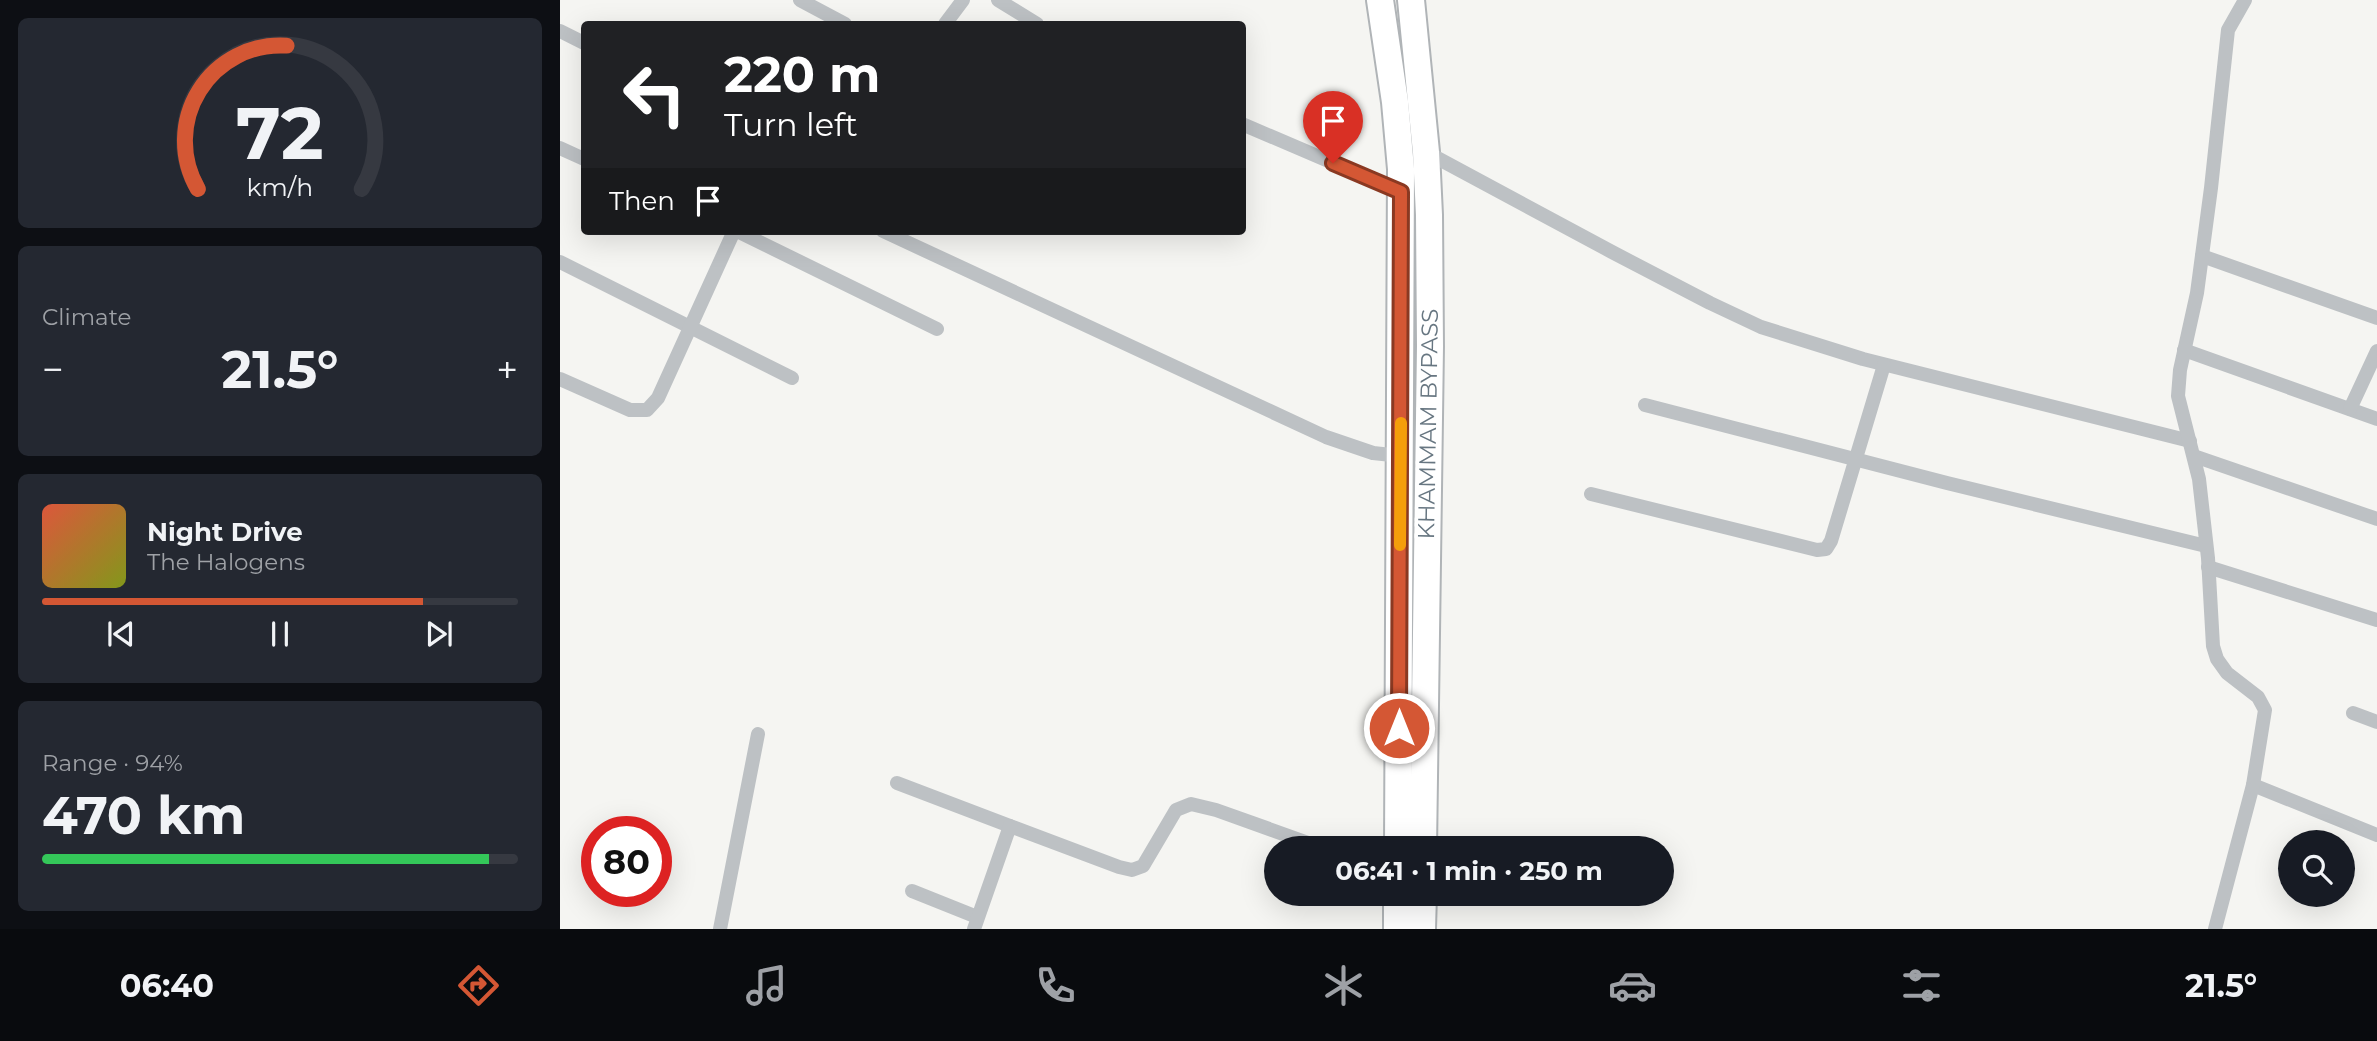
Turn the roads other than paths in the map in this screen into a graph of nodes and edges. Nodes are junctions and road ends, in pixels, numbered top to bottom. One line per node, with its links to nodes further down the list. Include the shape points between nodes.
1 (800, 0): 7 (street)
2 (963, 0): 8 (street)
3 (998, 0): 9 (street)
4 (1380, 0): 16 (highway, KHAMMAM BYPASS, via 1395,102)
5 (1411, 0): 14 (highway, KHAMMAM BYPASS)
6 (2245, 0): 20 (street, via 2228,30)
7 (839, 21)
8 (948, 21)
9 (1032, 21)
10 (560, 31): 11 (street)
11 (581, 42)
12 (1246, 126): 16 (street)
13 (560, 148): 15 (street)
14 (1426, 152): 27 (highway, KHAMMAM BYPASS); 29 (street, via 1730,313)
15 (581, 158)
16 (1401, 192): 28 (highway, KHAMMAM BYPASS)
17 (734, 235): 23 (street)
18 (744, 235): 24 (street)
19 (891, 235): 36 (street, via 1326,437 1364,451)
20 (2202, 256): 22 (street); 25 (street)
21 (560, 262): 23 (street)
22 (2377, 318)
23 (691, 327): 30 (street, via 658,398 647,410 630,410); 31 (street)
24 (937, 329)
25 (2184, 350): 33 (street); 35 (street, via 2178,396)
26 (2377, 351): 33 (street)
27 (1430, 361): 28 (highway); 53 (highway, KHAMMAM BYPASS)
28 (1401, 362): 36 (highway, KHAMMAM BYPASS)
29 (1884, 365): 35 (street); 38 (street)
30 (560, 379)
31 (792, 379)
32 (1645, 405): 38 (street)
33 (2350, 409): 34 (street)
34 (2377, 419)
35 (2190, 442): 37 (street)
36 (1401, 456): 52 (highway, KHAMMAM BYPASS)
37 (2193, 457): 40 (street); 41 (street)
38 (1856, 459): 39 (street, via 1831,541 1822,551); 41 (street)
39 (1591, 494)
40 (2377, 519)
41 (2206, 545): 42 (street)
42 (2207, 567): 43 (street); 48 (street, via 2217,659 2258,697 2265,710)
43 (2377, 620)
44 (2353, 713): 45 (street)
45 (2377, 722)
46 (758, 734): 58 (street)
47 (897, 783): 49 (street)
48 (2253, 785): 50 (street); 61 (street)
49 (1010, 827): 51 (street, via 1136,870 1143,866 1176,810 1191,804); 57 (street)
50 (2377, 835)
51 (1289, 836)
52 (1398, 836)
53 (1423, 836)
54 (912, 891): 57 (street)
55 (1397, 906): 59 (highway)
56 (1423, 906): 60 (highway)
57 (975, 923)
58 (720, 929)
59 (1397, 929)
60 (1422, 929)
61 (2215, 929)

